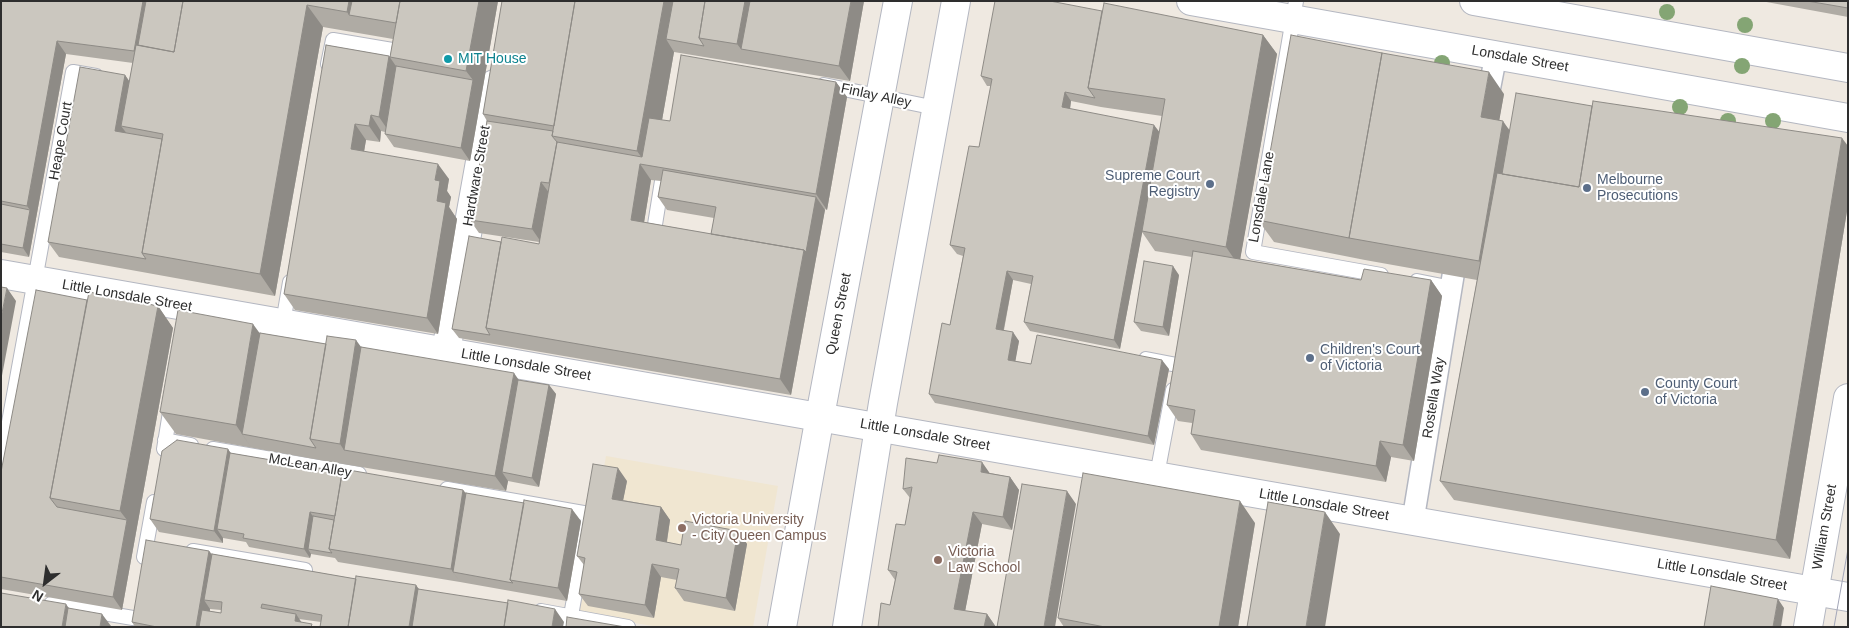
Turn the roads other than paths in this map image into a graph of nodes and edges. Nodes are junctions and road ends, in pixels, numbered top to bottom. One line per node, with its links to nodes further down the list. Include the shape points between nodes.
1 (898, 1): 14 (street, Queen Street)
2 (956, 1): 15 (street)
3 (1191, 1): 5 (street, Lonsdale Street)
4 (1474, 1): 9 (street)
5 (1294, 10): 7 (street, Lonsdale Street, via 1388,44); 22 (lane, Lonsdale Lane, via 1253,252 1400,278)
6 (404, 52): 11 (lane, via 332,40)
7 (1496, 55): 13 (street); 16 (street, Lonsdale Street)
8 (498, 60): 24 (street, Hardware Street, via 470,237)
9 (1848, 68)
10 (109, 79): 21 (lane, Heape Court, via 74,72)
11 (326, 79)
12 (814, 84): 14 (lane, Finlay Alley)
13 (1489, 91)
14 (881, 98): 15 (lane, Finlay Alley); 28 (street, Queen Street)
15 (936, 108): 29 (street)
16 (1848, 118)
17 (662, 181): 18 (lane)
18 (653, 237)
19 (292, 273): 23 (lane)
20 (1, 274): 21 (street, Little Lonsdale Street)
21 (36, 280): 23 (street, Little Lonsdale Street, via 188,312); 32 (lane)
22 (1453, 282): 37 (street, Rostella Way)
23 (283, 323): 24 (street, Little Lonsdale Street)
24 (446, 351): 28 (street, Little Lonsdale Street, via 628,376)
25 (1132, 356): 34 (lane, via 1178,360)
26 (174, 393): 30 (lane)
27 (1848, 398): 41 (street, William Street)
28 (820, 416): 29 (street, Little Lonsdale Street); 48 (street, Queen Street)
29 (879, 427): 34 (street, Little Lonsdale Street); 49 (street)
30 (165, 440): 31 (lane); 33 (lane, McLean Alley)
31 (162, 459)
32 (1, 466)
33 (368, 475)
34 (1157, 475): 37 (street, Little Lonsdale Street)
35 (157, 487): 39 (lane, via 151,544)
36 (435, 487): 46 (lane, via 589,514)
37 (1413, 520): 41 (street, Little Lonsdale Street)
38 (184, 549): 40 (lane)
39 (142, 571)
40 (319, 573)
41 (1814, 591): 42 (street, Little Lonsdale Street); 50 (street, William Street)
42 (1848, 597)
43 (39, 602): 45 (lane)
44 (532, 610): 46 (lane)
45 (133, 618)
46 (570, 622): 47 (lane)
47 (628, 627)
48 (782, 627)
49 (847, 627)
50 (1808, 627)

